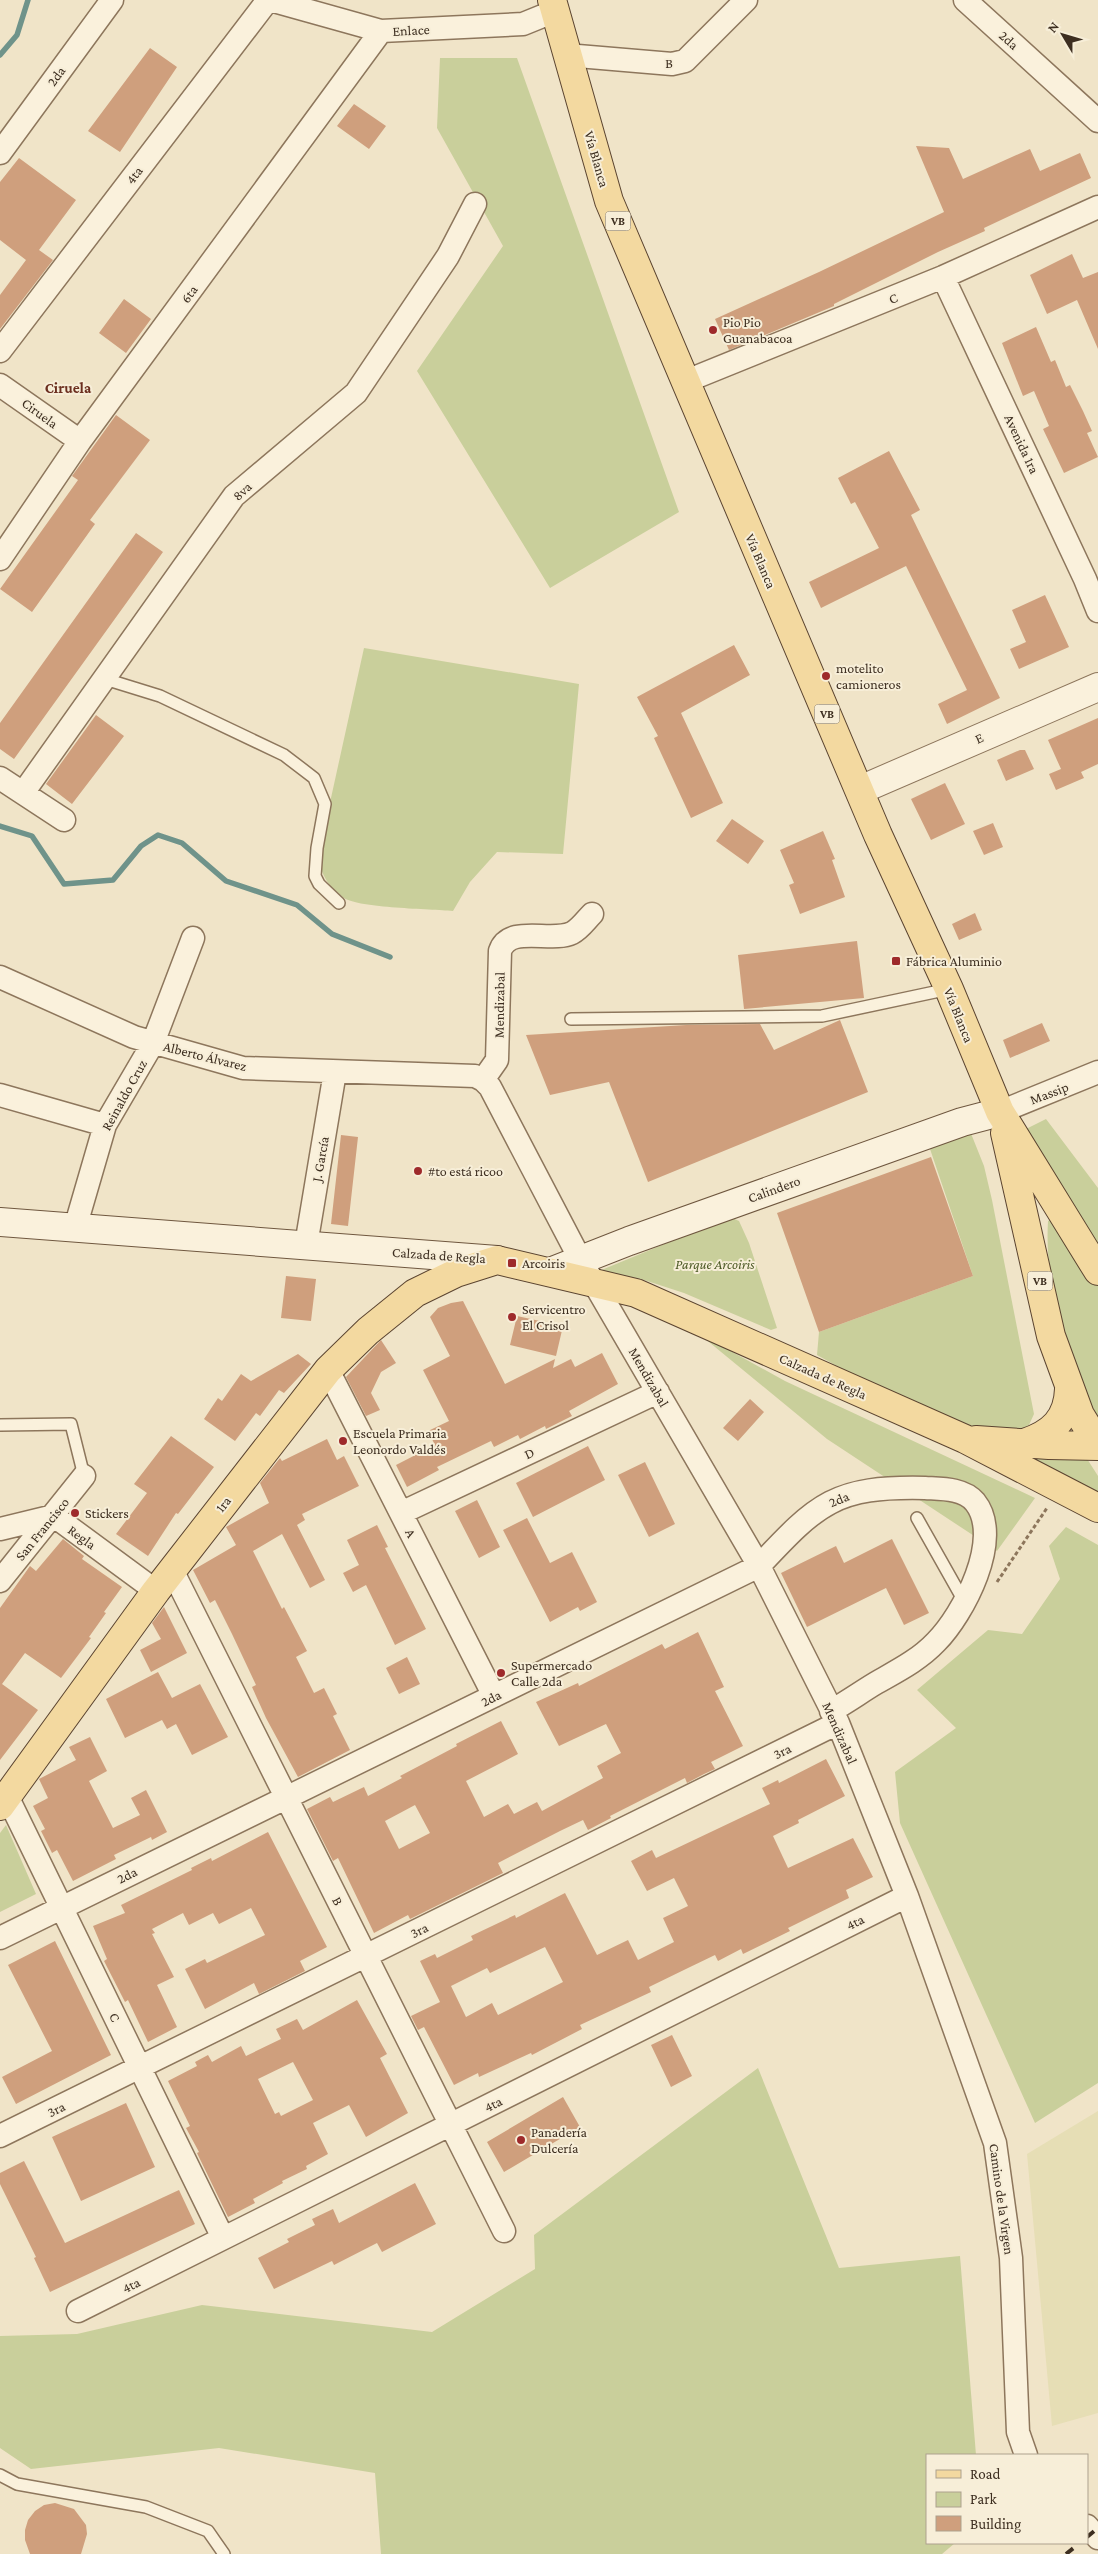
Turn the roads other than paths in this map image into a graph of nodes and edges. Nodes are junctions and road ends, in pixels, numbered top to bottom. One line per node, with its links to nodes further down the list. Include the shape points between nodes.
1 (112, 0): 9 (street, 2da)
2 (269, 0): 6 (street, Enlace); 13 (street, 4ta)
3 (746, 0): 7 (street, B, via 685,61 672,64)
4 (965, 0): 8 (street, 2da)
5 (553, 6): 6 (street, Enlace, via 523,24); 7 (main road, Vía Blanca / VB)
6 (381, 31): 16 (street, 6ta)
7 (566, 55): 14 (main road, Vía Blanca / VB, via 610,201)
8 (1098, 121)
9 (0, 153)
10 (475, 204): 19 (street, 8va, via 448,256 356,393 234,496)
11 (1098, 207): 12 (street, C)
12 (943, 277): 14 (street, C); 18 (street, Avenida 1ra)
13 (0, 351)
14 (684, 382): 22 (main road, Vía Blanca / VB)
15 (0, 384): 16 (street, Ciruela)
16 (80, 442): 17 (street, 6ta)
17 (0, 559)
18 (1098, 612)
19 (104, 679): 23 (street, 8va); 25 (lane, via 160,696 284,754 314,778 325,804 315,876)
20 (1098, 686): 22 (main road, E)
21 (0, 778): 23 (street)
22 (860, 790): 29 (main road, Vía Blanca / VB)
23 (24, 793): 24 (street)
24 (64, 820)
25 (339, 904)
26 (592, 914): 34 (street, Mendizabal, via 573,933 520,937 502,944 497,1060)
27 (193, 938): 31 (street, Reinaldo Cruz)
28 (0, 977): 31 (street, Alberto Álvarez)
29 (949, 989): 30 (lane, via 822,1016); 36 (main road, Vía Blanca / VB)
30 (572, 1019)
31 (153, 1043): 32 (street, Alberto Álvarez, via 243,1068); 37 (street, Reinaldo Cruz)
32 (335, 1072): 34 (street, Alberto Álvarez, via 475,1076); 40 (street, J. García)
33 (1098, 1072): 36 (street, Massip)
34 (484, 1080): 42 (street, Mendizabal)
35 (0, 1095): 37 (street)
36 (1000, 1112): 42 (main road, Calindero, via 953,1125); 43 (main road, Vía Blanca / VB); 47 (main road, Vía Blanca / VB, via 1051,1336)
37 (105, 1125): 39 (street, Reinaldo Cruz)
38 (0, 1222): 39 (main road, Calzada de Regla)
39 (75, 1228): 40 (main road, Calzada de Regla)
40 (306, 1245): 41 (main road, Calzada de Regla)
41 (497, 1260): 44 (main road, Calzada de Regla); 46 (main road, 1ra, via 456,1273 415,1293 368,1331)
42 (580, 1260): 44 (main road, Calindero); 45 (street, Mendizabal)
43 (1098, 1271)
44 (550, 1272): 45 (main road, Calzada de Regla)
45 (594, 1283): 48 (street, Mendizabal); 50 (main road, Calzada de Regla, via 636,1293)
46 (328, 1370): 56 (street, A); 62 (main road, 1ra)
47 (1069, 1389): 51 (main road, via 1068,1403 1058,1424 1046,1434); 52 (main road, Vía Blanca / VB)
48 (658, 1392): 56 (street, D); 60 (street, Mendizabal)
49 (0, 1425): 53 (lane, via 71,1424)
50 (965, 1439): 51 (main road); 55 (main road, Calzada de Regla)
51 (1024, 1443): 52 (main road)
52 (1098, 1445)
53 (84, 1476): 57 (street, San Francisco)
54 (975, 1502): 60 (street, 2da, via 967,1495 947,1490 866,1490 831,1500 800,1523); 63 (street, 3ra, via 981,1514 985,1543)
55 (1098, 1508)
56 (400, 1512): 64 (street, A)
57 (54, 1516): 59 (street, Regla); 61 (street, San Francisco); 62 (street, Regla)
58 (917, 1518): 63 (lane)
59 (0, 1529)
60 (759, 1566): 64 (street, 2da); 65 (street, Mendizabal)
61 (0, 1581)
62 (164, 1581): 66 (street, B); 67 (main road, 1ra)
63 (965, 1603): 65 (street, 3ra, via 936,1642)
64 (494, 1696): 66 (street, 2da)
65 (834, 1717): 68 (street, Mendizabal); 71 (street, 3ra)
66 (286, 1797): 69 (street, 2da); 71 (street, B)
67 (4, 1801): 69 (street, C)
68 (907, 1896): 73 (street, 4ta); 78 (street, Camino de la Virgen, via 996,2143 1011,2258 1018,2432)
69 (62, 1907): 70 (street, 2da); 72 (street, C)
70 (0, 1938)
71 (366, 1956): 72 (street, 3ra); 73 (street, B)
72 (140, 2067): 74 (street, 3ra); 76 (street, C)
73 (451, 2125): 75 (street, B); 76 (street, 4ta)
74 (0, 2136)
75 (504, 2231)
76 (223, 2238): 77 (street, 4ta)
77 (78, 2311)
78 (1026, 2454)
79 (0, 2475): 82 (lane, via 17,2484 146,2507 208,2531)
80 (1088, 2527): 81 (street)
81 (1098, 2538)
82 (224, 2554)

